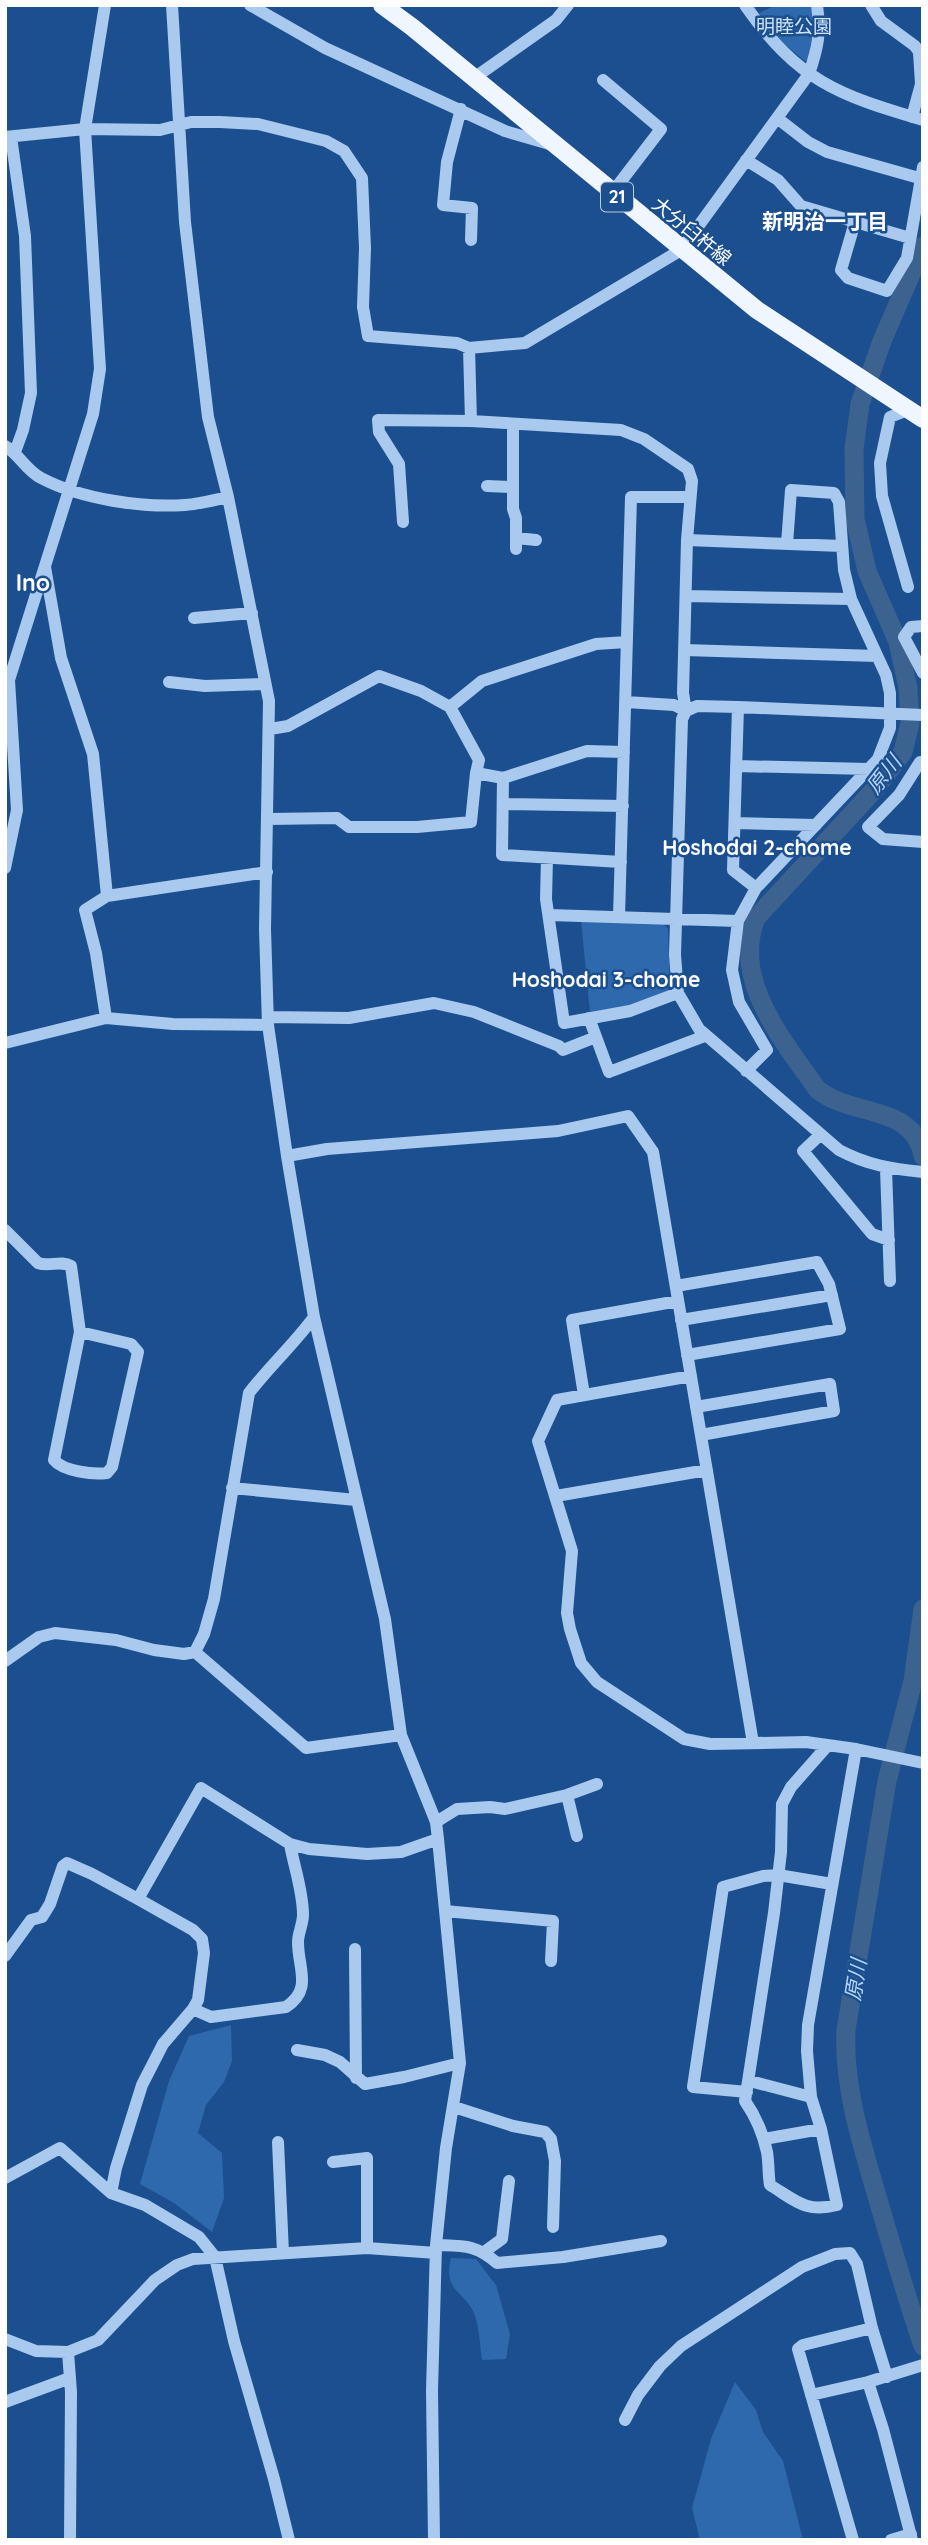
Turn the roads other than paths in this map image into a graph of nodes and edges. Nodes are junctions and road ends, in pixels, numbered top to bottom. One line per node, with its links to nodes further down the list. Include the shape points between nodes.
1 (105, 5): 16 (street)
2 (172, 5): 15 (street)
3 (250, 5): 12 (street, via 326,48)
4 (382, 5): 10 (main road, 大分臼杵線 / 21)
5 (568, 5): 10 (street, via 556,20)
6 (746, 5): 9 (street, via 767,36)
7 (817, 5): 9 (street, via 821,31)
8 (871, 5): 14 (street, via 878,17 919,52)
9 (809, 74): 13 (street); 14 (street, via 855,99)
10 (474, 78): 18 (main road, 大分臼杵線 / 21)
11 (603, 80): 21 (street, via 661,129)
12 (461, 109): 18 (street, via 505,131); 24 (street, via 447,162 443,205 472,208)
13 (777, 118): 19 (street); 20 (street, via 827,152)
14 (917, 118)
15 (180, 126): 16 (street); 26 (street, via 258,124 326,141 344,151 362,178 363,307 368,336 457,343); 34 (street, via 200,356 208,417)
16 (85, 129): 17 (street); 33 (street, via 100,369 93,414)
17 (8, 137): 30 (street, via 25,236 31,393 23,430)
18 (556, 146): 21 (main road, 大分臼杵線 / 21)
19 (746, 160): 22 (street, via 778,180 801,205); 25 (street)
20 (921, 172): 23 (street)
21 (612, 193): 25 (main road, 大分臼杵線 / 21)
22 (855, 222): 23 (street); 23 (street, via 841,270 848,278 887,291 904,265)
23 (910, 238)
24 (471, 240)
25 (681, 250): 26 (street, via 525,343); 27 (main road, 大分臼杵線 / 21, via 757,310)
26 (469, 348): 28 (street)
27 (916, 415): 42 (street, via 890,417 880,463 882,496)
28 (471, 421): 29 (street); 36 (street, via 378,420 379,432 399,464)
29 (513, 424): 32 (street); 35 (street, via 621,430 644,439 688,469 692,481)
30 (10, 449): 33 (street, via 39,477)
31 (487, 486): 32 (street)
32 (513, 486): 37 (street, via 516,544)
33 (67, 490): 34 (street, via 140,505 187,505); 41 (street)
34 (228, 497): 45 (street)
35 (689, 497): 38 (street); 48 (street, via 631,496)
36 (403, 522)
37 (536, 540)
38 (687, 540): 39 (street); 43 (street)
39 (787, 544): 40 (street); 40 (street, via 790,490 834,493 839,502)
40 (842, 546): 44 (street)
41 (45, 564): 69 (street, via 9,680); 79 (street, via 61,658 93,754)
42 (908, 587)
43 (686, 596): 44 (street); 49 (street)
44 (851, 599): 50 (street)
45 (252, 612): 46 (street); 53 (street)
46 (194, 618)
47 (923, 626): 51 (street, via 911,627 904,637)
48 (627, 642): 54 (street); 55 (street, via 596,644 482,681)
49 (685, 650): 50 (street); 57 (street)
50 (877, 656): 58 (street)
51 (923, 673)
52 (169, 682): 53 (street)
53 (265, 684): 60 (street)
54 (626, 702): 57 (street, via 674,705); 61 (street)
55 (450, 707): 60 (street, via 379,676 288,726); 65 (street, via 479,760)
56 (738, 707): 57 (street, via 697,706); 58 (street); 63 (street)
57 (686, 711): 82 (street, via 682,719)
58 (896, 713): 59 (street); 64 (street, via 886,744)
59 (923, 715)
60 (270, 729): 70 (street)
61 (624, 752): 66 (street, via 587,751); 68 (street)
62 (923, 762): 73 (street, via 868,827 883,839)
63 (736, 766): 64 (street); 71 (street)
64 (869, 769): 72 (street)
65 (476, 774): 66 (street); 70 (street, via 471,822 349,827 337,818)
66 (503, 778): 67 (street)
67 (503, 804): 68 (street); 74 (street, via 502,855)
68 (623, 806): 75 (street)
69 (11, 808): 76 (street)
70 (268, 819): 77 (street)
71 (734, 823): 72 (street); 78 (street, via 733,870)
72 (816, 825): 78 (street)
73 (923, 842)
74 (547, 858): 75 (street); 80 (street)
75 (621, 862): 81 (street)
76 (5, 868)
77 (267, 872): 79 (street); 87 (street)
78 (756, 888): 83 (street)
79 (107, 895): 85 (street, via 85,910)
80 (549, 915): 81 (street); 86 (street, via 564,1023)
81 (619, 917): 82 (street)
82 (675, 919): 83 (street); 84 (street)
83 (737, 920): 91 (street, via 732,970 739,1002 767,1050)
84 (678, 993): 86 (street, via 630,1011); 88 (street)
85 (106, 1018): 87 (street, via 173,1024); 90 (street)
86 (589, 1018): 89 (street)
87 (268, 1021): 89 (street, via 349,1018 434,1003 474,1012 563,1050); 93 (street)
88 (705, 1036): 89 (street, via 609,1072); 91 (street)
89 (596, 1037)
90 (5, 1044)
91 (746, 1071): 92 (street)
92 (820, 1135): 94 (street, via 858,1160); 97 (street, via 803,1152 873,1234)
93 (287, 1156): 99 (street, via 558,1131 628,1116 653,1152); 102 (street)
94 (886, 1169): 95 (street); 97 (street)
95 (923, 1172)
96 (5, 1230): 104 (street, via 43,1265 71,1266)
97 (889, 1240): 98 (street)
98 (890, 1281)
99 (676, 1286): 100 (street, via 817,1262); 101 (street)
100 (832, 1295): 103 (street); 105 (street, via 840,1329)
101 (678, 1301): 103 (street); 107 (street, via 572,1320)
102 (314, 1317): 111 (street, via 249,1393); 113 (street)
103 (681, 1320): 105 (street)
104 (80, 1332): 104 (street, via 131,1344 138,1352 107,1474 60,1466 54,1460)
105 (687, 1354): 106 (street)
106 (691, 1376): 107 (street); 108 (street)
107 (584, 1395): 112 (street, via 557,1400 538,1441)
108 (696, 1407): 109 (street); 109 (street, via 830,1384 834,1411)
109 (701, 1435): 110 (street)
110 (707, 1470): 112 (street); 117 (street)
111 (232, 1488): 113 (street); 114 (street, via 214,1599)
112 (556, 1496): 117 (street, via 572,1551 567,1614 586,1671 621,1700 684,1739)
113 (356, 1500): 116 (street, via 385,1619)
114 (195, 1652): 115 (street, via 154,1650 55,1633 38,1637); 116 (street, via 306,1748)
115 (5, 1661)
116 (401, 1735): 123 (street)
117 (753, 1743): 118 (street)
118 (828, 1745): 119 (street); 127 (street, via 782,1804)
119 (856, 1749): 120 (street); 128 (street)
120 (923, 1763)
121 (597, 1784): 122 (street)
122 (567, 1795): 123 (street, via 505,1810 457,1809); 124 (street)
123 (436, 1822): 125 (street)
124 (577, 1836)
125 (438, 1839): 126 (street, via 401,1852 367,1854); 130 (street)
126 (290, 1844): 129 (street, via 201,1788); 134 (street, via 302,1895 298,1939 302,1990 286,2007 211,2017)
127 (778, 1875): 128 (street); 138 (street); 138 (street, via 723,1887 693,2087)
128 (832, 1884): 139 (street, via 808,2025)
129 (138, 1899): 132 (street, via 67,1863 42,1917 31,1920); 134 (street, via 202,1939 198,2000)
130 (445, 1911): 133 (street, via 553,1921); 136 (street)
131 (355, 1950): 137 (street)
132 (5, 1956)
133 (551, 1961)
134 (193, 2009): 147 (street, via 163,2044 142,2085)
135 (297, 2050): 137 (street, via 340,2062)
136 (460, 2063): 137 (street, via 365,2084); 140 (street)
137 (356, 2078)
138 (748, 2087): 139 (street); 142 (street, via 745,2101)
139 (811, 2097): 141 (street)
140 (454, 2107): 148 (street, via 545,2133 551,2139); 151 (street)
141 (821, 2129): 142 (street); 142 (street, via 837,2205 819,2210 770,2185)
142 (764, 2139)
143 (278, 2142): 153 (street)
144 (333, 2162): 150 (street, via 368,2158)
145 (5, 2178): 147 (street, via 60,2148)
146 (509, 2181): 152 (street, via 502,2239)
147 (111, 2193): 154 (street, via 180,2224 199,2237)
148 (554, 2227)
149 (661, 2241): 152 (street, via 497,2263)
150 (367, 2248): 151 (street); 153 (street)
151 (436, 2249): 152 (street, via 473,2247); 168 (street)
152 (484, 2252)
153 (283, 2253): 154 (street)
154 (215, 2257): 157 (street, via 177,2265 155,2280 98,2340); 167 (street)
155 (872, 2328): 159 (street); 162 (street, via 798,2349); 164 (street, via 857,2264 850,2253 835,2253 802,2267 681,2346 645,2385)
156 (5, 2339): 157 (street, via 36,2351)
157 (68, 2352): 160 (street)
158 (921, 2366): 159 (street)
159 (887, 2377): 161 (street)
160 (71, 2378): 163 (street); 166 (street)
161 (868, 2382): 162 (street); 165 (street)
162 (811, 2395): 169 (street)
163 (5, 2402)
164 (625, 2420)
165 (911, 2537): 170 (street)
166 (70, 2540)
167 (289, 2540)
168 (434, 2540)
169 (853, 2540)
170 (891, 2540)

